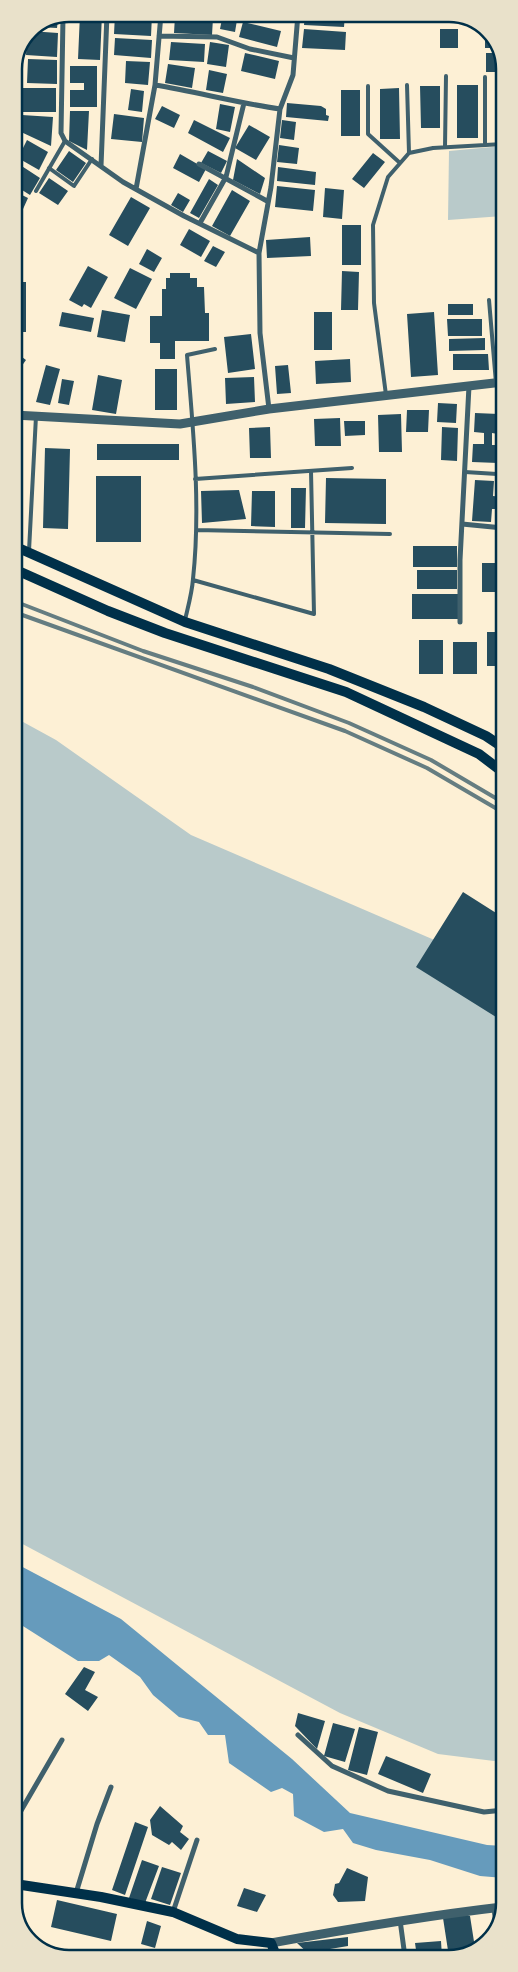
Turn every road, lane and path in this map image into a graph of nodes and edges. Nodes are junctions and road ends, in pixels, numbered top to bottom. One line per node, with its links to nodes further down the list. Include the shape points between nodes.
1 (107, 22): 22 (street)
2 (160, 22): 5 (street)
3 (63, 23): 14 (street, via 61,133)
4 (297, 23): 6 (street)
5 (159, 36): 6 (street, via 216,37 250,49); 10 (street)
6 (294, 58): 13 (street, via 293,75)
7 (446, 76): 17 (lane)
8 (485, 77): 16 (lane)
9 (407, 84): 18 (lane)
10 (155, 86): 12 (street); 25 (street)
11 (368, 86): 20 (lane, via 368,134)
12 (244, 103): 13 (street); 24 (street)
13 (280, 109): 27 (street)
14 (64, 141): 19 (street); 23 (lane)
15 (496, 144): 16 (lane)
16 (485, 145): 17 (lane)
17 (445, 147): 18 (lane)
18 (409, 153): 20 (lane)
19 (92, 160): 22 (street); 23 (lane, via 74,186)
20 (400, 163): 35 (lane, via 388,177 373,225 374,303)
21 (199, 164): 24 (street)
22 (101, 166): 25 (street)
23 (49, 168): 26 (lane)
24 (226, 177): 27 (street); 28 (street)
25 (136, 189): 28 (street)
26 (36, 191)
27 (267, 201): 29 (street)
28 (200, 223): 29 (street)
29 (259, 254): 36 (street, via 260,333)
30 (490, 300): 32 (lane)
31 (215, 349): 39 (lane, via 186,355)
32 (496, 350)
33 (496, 383): 34 (street)
34 (470, 386): 35 (street); 42 (street)
35 (386, 395): 36 (street)
36 (269, 409): 39 (street)
37 (22, 416): 38 (street)
38 (36, 416): 39 (street, via 180,424); 51 (lane)
39 (192, 421): 44 (lane)
40 (352, 468): 41 (lane)
41 (311, 471): 44 (lane); 48 (lane)
42 (465, 472): 43 (lane); 45 (street)
43 (496, 474)
44 (195, 479): 47 (lane)
45 (462, 524): 46 (street); 55 (street)
46 (496, 527)
47 (196, 530): 48 (lane); 53 (lane)
48 (312, 532): 49 (lane); 53 (lane, via 314,614)
49 (390, 534)
50 (22, 550): 51 (main road)
51 (29, 553): 54 (main road)
52 (22, 573): 57 (main road, via 165,633 346,692 479,754)
53 (193, 580): 54 (lane)
54 (185, 622): 56 (main road, via 380,689)
55 (460, 622)
56 (496, 743)
57 (496, 767)
58 (298, 1735): 62 (street, via 332,1766 388,1791 484,1812)
59 (62, 1740): 61 (street)
60 (111, 1787): 65 (street)
61 (22, 1809)
62 (496, 1811)
63 (197, 1840): 67 (street)
64 (22, 1885): 65 (main road)
65 (76, 1893): 67 (main road)
66 (495, 1908): 68 (street)
67 (173, 1912): 69 (main road, via 237,1940)
68 (400, 1920): 69 (street); 71 (street)
69 (271, 1943): 70 (main road)
70 (274, 1950)
71 (403, 1950)

